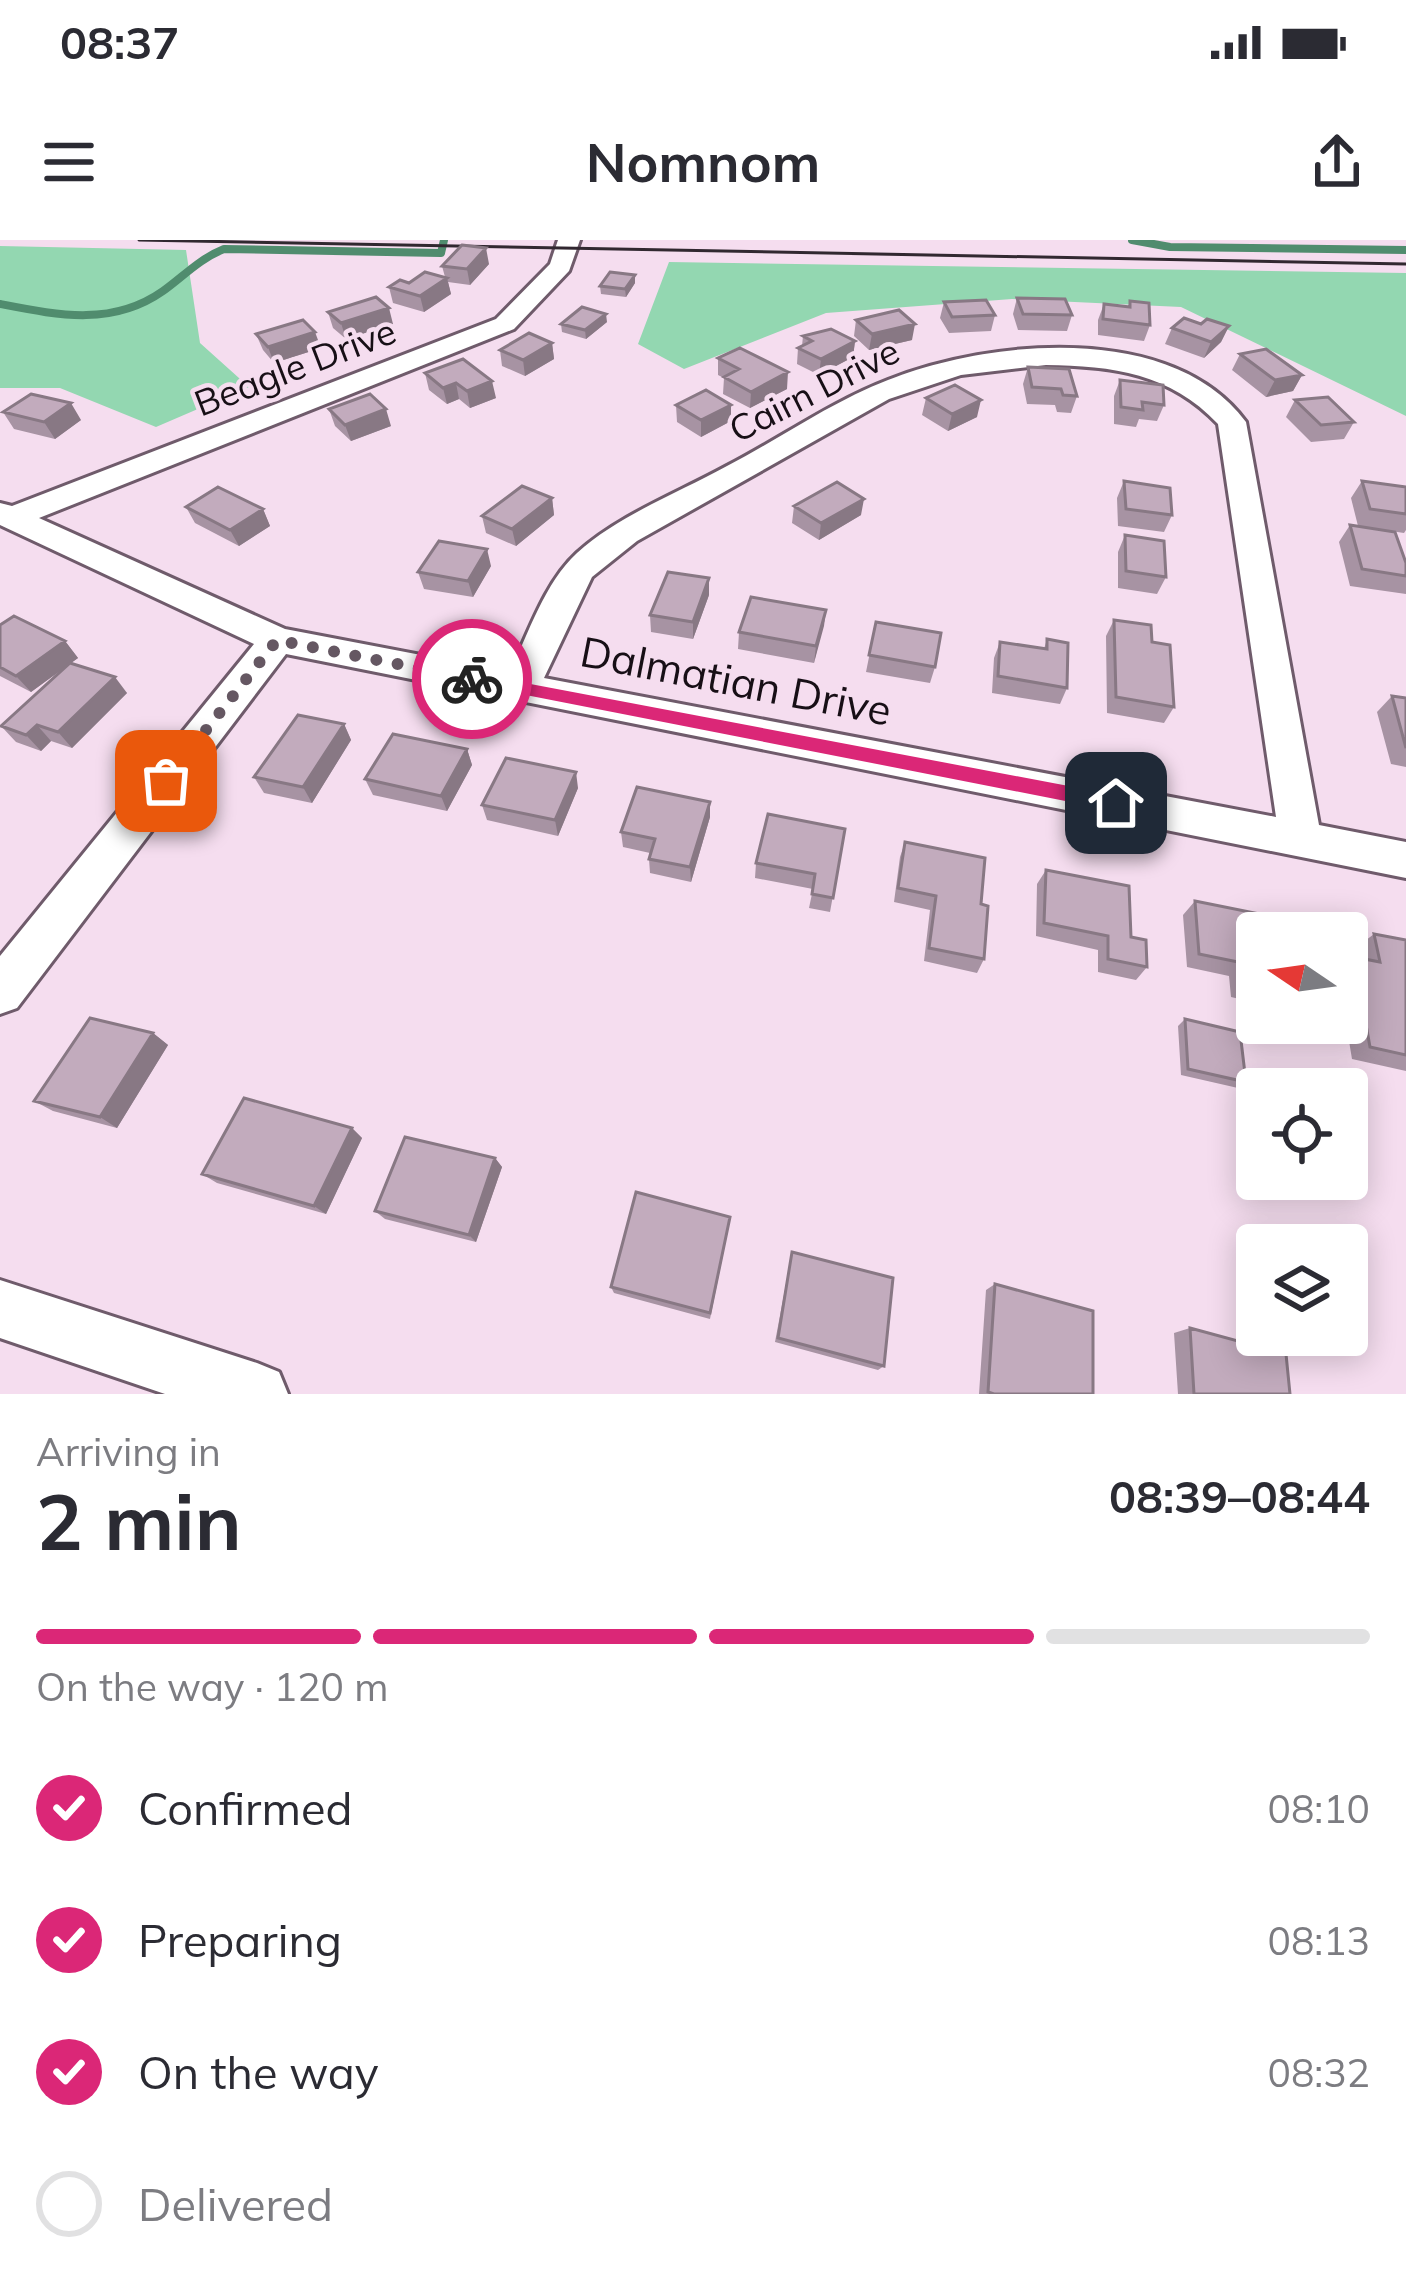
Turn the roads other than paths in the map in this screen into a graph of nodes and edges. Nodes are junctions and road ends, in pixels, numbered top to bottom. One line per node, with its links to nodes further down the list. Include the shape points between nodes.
1 (569, 240): 2 (street, Beagle Drive, via 561,266 505,324)
2 (5, 515): 3 (street, Dalmatian Drive)
3 (277, 640): 4 (street, Dalmatian Drive); 7 (street)
4 (520, 688): 5 (street, Dalmatian Drive); 5 (street, Cairn Drive, via 584,563 635,530 923,376 977,364 1107,358 1191,382 1214,396 1232,422)
5 (1300, 838): 6 (street, Dalmatian Drive)
6 (1406, 860)
7 (0, 992)
8 (0, 1309): 9 (street)
9 (257, 1394)

